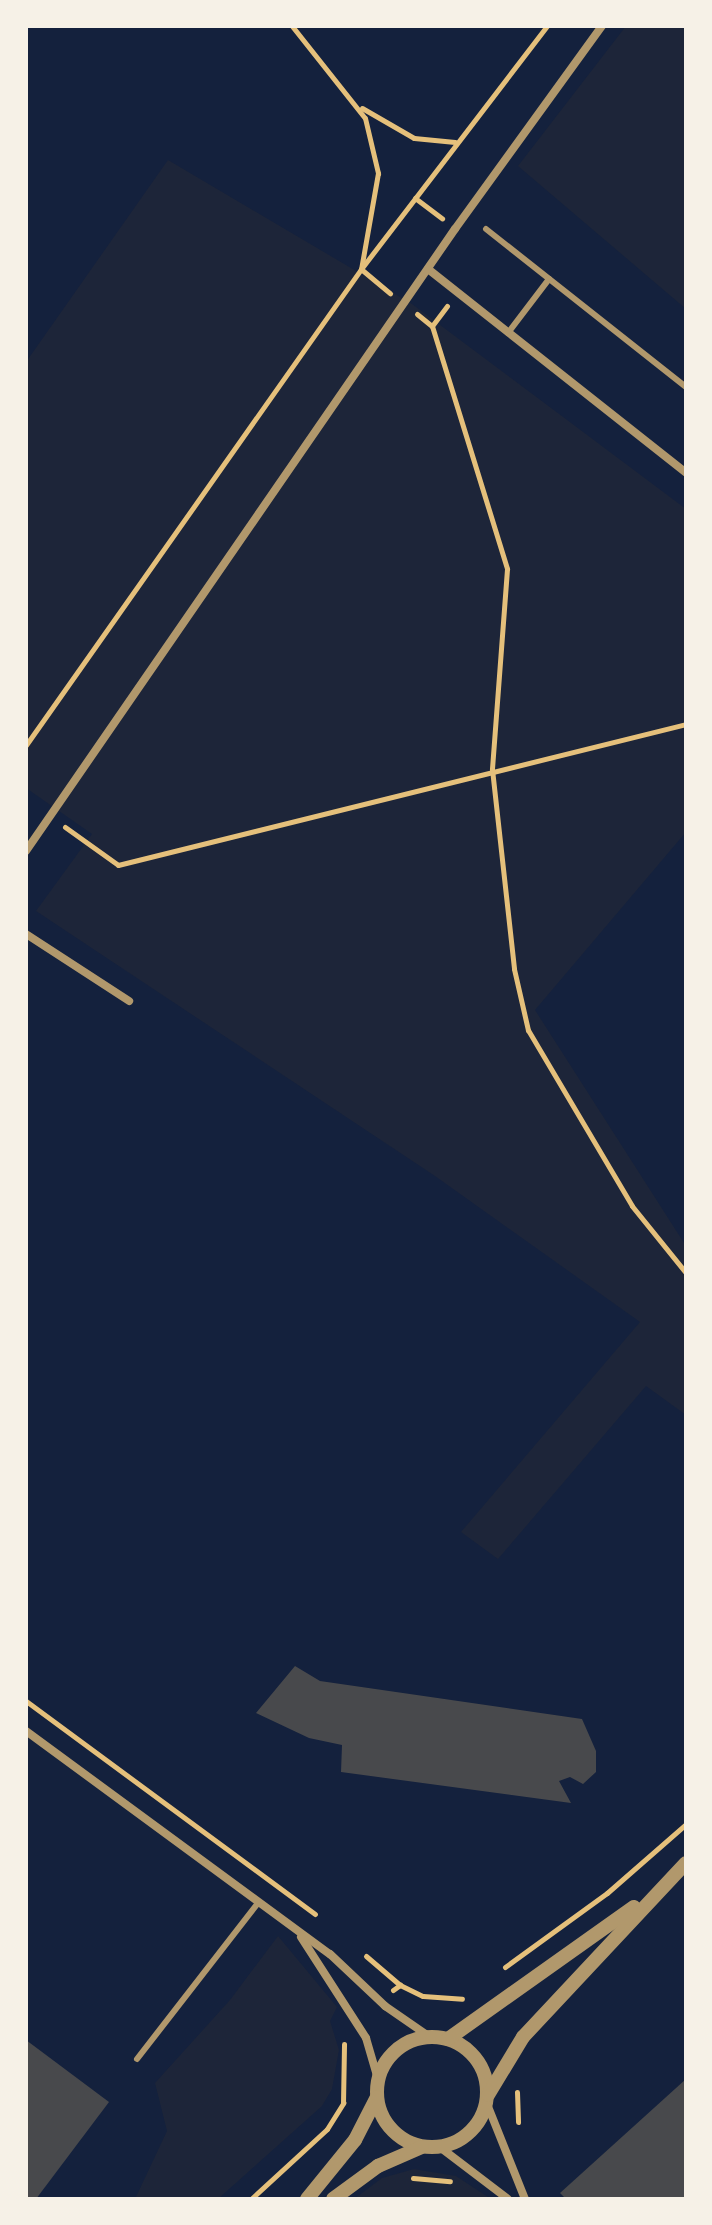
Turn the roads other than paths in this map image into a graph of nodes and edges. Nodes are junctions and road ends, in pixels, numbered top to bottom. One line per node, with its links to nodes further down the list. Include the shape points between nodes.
1 (602, 26): 3 (street)
2 (486, 229): 4 (lane)
3 (428, 269): 5 (street); 8 (street)
4 (549, 279): 5 (lane); 6 (lane)
5 (508, 333): 7 (street)
6 (686, 387)
7 (686, 473)
8 (26, 851)
9 (26, 934): 10 (street)
10 (129, 1001)
11 (26, 1731): 14 (street)
12 (686, 1863): 13 (street)
13 (647, 1898): 17 (street); 21 (street, via 523,2037)
14 (258, 1903): 15 (street); 18 (lane)
15 (301, 1937): 16 (street, via 338,1960); 19 (street, via 355,2020)
16 (430, 2037): 17 (street); 19 (street, via 397,2049)
17 (448, 2039): 21 (street, via 477,2060)
18 (137, 2059)
19 (378, 2079): 20 (street)
20 (377, 2097): 22 (street, via 391,2130); 24 (street, via 355,2140)
21 (488, 2100): 23 (street, via 471,2133); 27 (street)
22 (422, 2147): 23 (street); 25 (street, via 378,2166)
23 (441, 2148): 26 (street)
24 (307, 2199)
25 (333, 2199)
26 (508, 2199)
27 (525, 2199)

